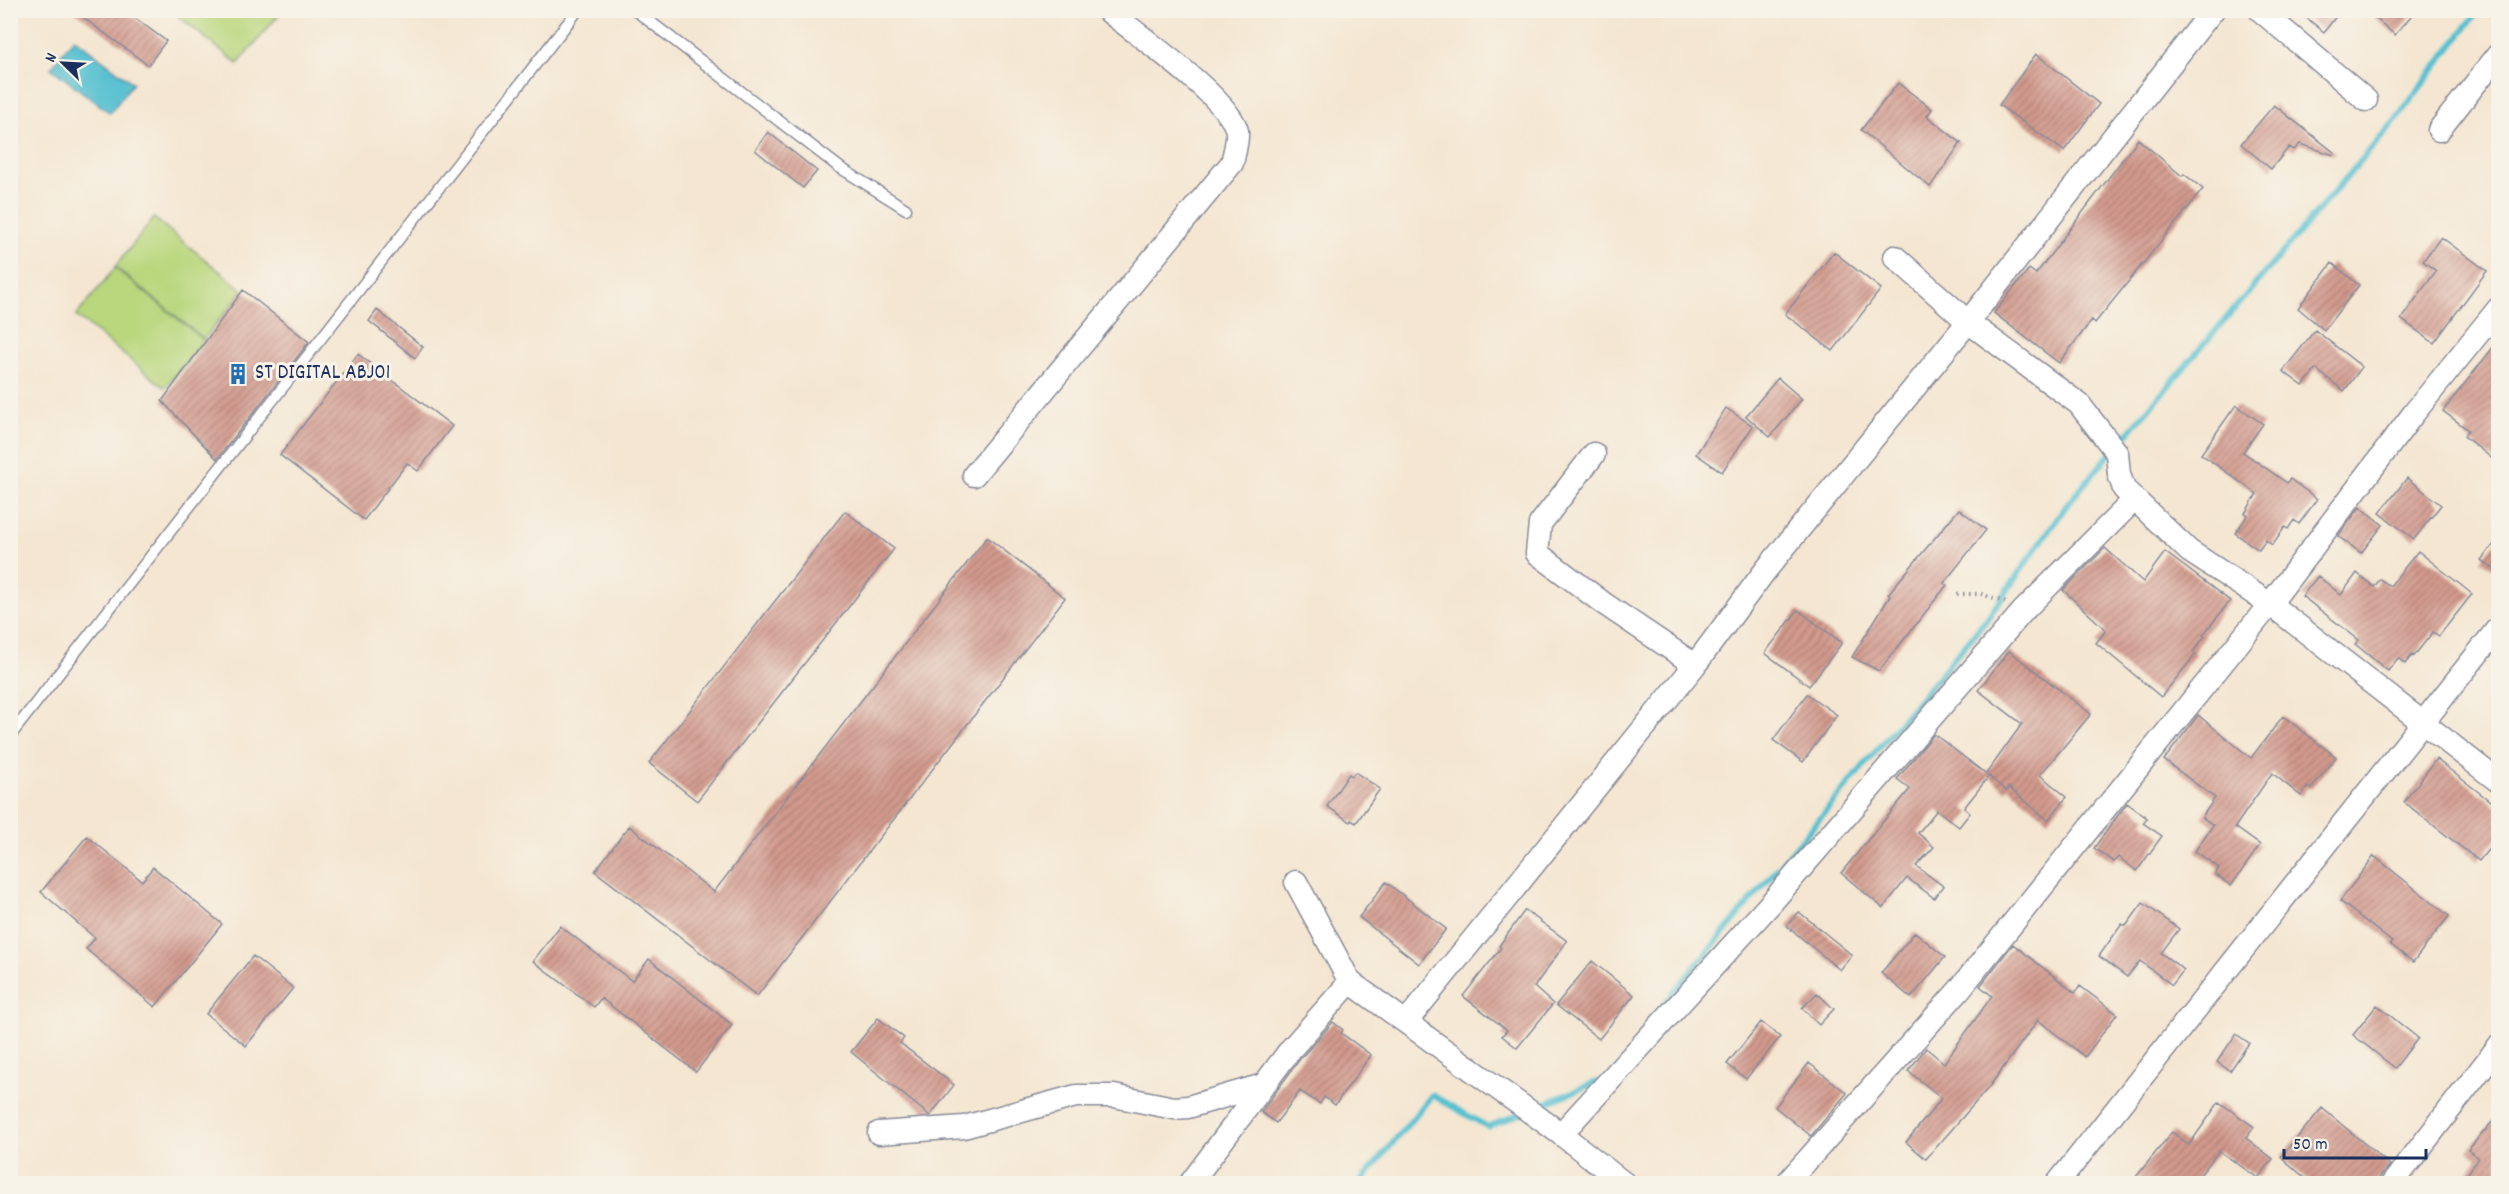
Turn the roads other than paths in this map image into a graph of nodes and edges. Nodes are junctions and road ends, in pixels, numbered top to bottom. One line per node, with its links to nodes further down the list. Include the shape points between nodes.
1 (578, 10): 20 (lane)
2 (635, 10): 9 (lane, via 839,167)
3 (1107, 10): 14 (street, via 1188,74 1231,117 1237,133 1232,163)
4 (2213, 10): 12 (street)
5 (2260, 10): 7 (street)
6 (2499, 55): 8 (street)
7 (2366, 100)
8 (2439, 130)
9 (906, 209)
10 (1895, 257): 12 (street)
11 (2499, 309): 16 (street, via 2414,413)
12 (1968, 322): 15 (street, via 2079,404 2117,453 2119,474); 18 (street, via 1765,571)
13 (1594, 454): 18 (street, via 1540,524 1537,553)
14 (974, 475)
15 (2133, 501): 16 (street, via 2189,551); 28 (street, via 2024,610 1771,903)
16 (2270, 604): 19 (street); 31 (street, via 1959,990)
17 (2499, 628): 19 (street)
18 (1695, 665): 24 (street)
19 (2423, 721): 21 (street); 32 (street)
20 (10, 736)
21 (2499, 780)
22 (1296, 882): 23 (street)
23 (1350, 982): 24 (street); 26 (street)
24 (1407, 1021): 28 (street)
25 (2499, 1047): 33 (street)
26 (1263, 1085): 27 (street, via 1188,1107 1174,1108 1114,1096 1076,1096 964,1127); 29 (street)
27 (879, 1133)
28 (1561, 1134): 30 (street)
29 (1190, 1184)
30 (1625, 1184)
31 (1786, 1184)
32 (2057, 1184)
33 (2392, 1184)

